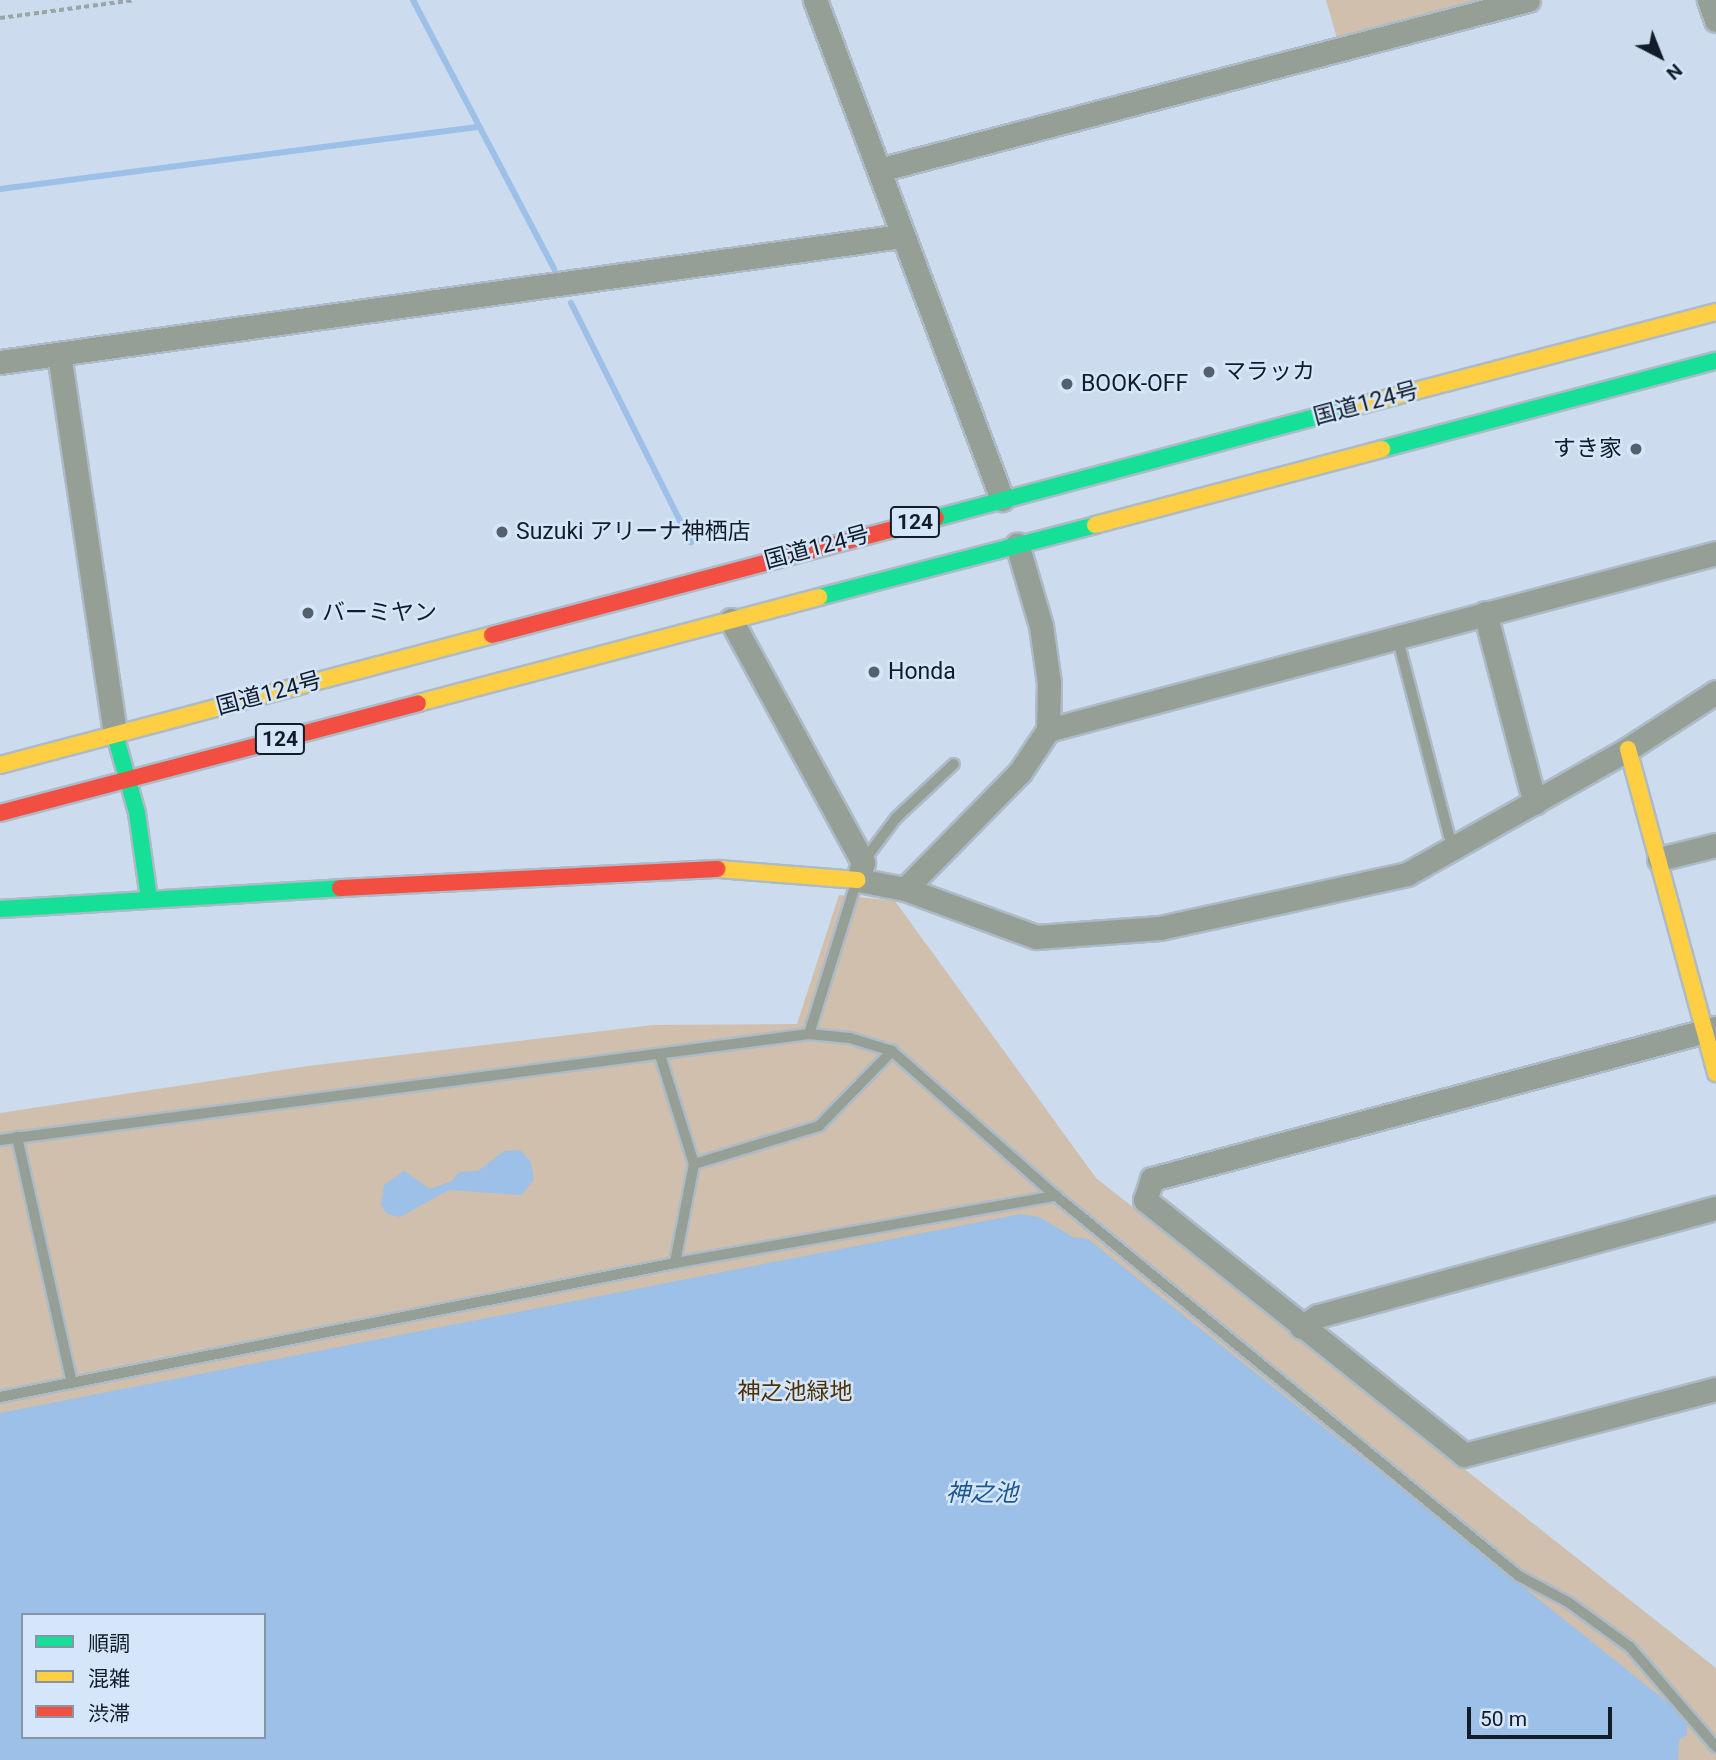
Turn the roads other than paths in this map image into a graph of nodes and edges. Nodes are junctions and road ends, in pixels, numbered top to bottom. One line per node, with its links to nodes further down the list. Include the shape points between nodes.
1 (815, 0): 5 (street)
2 (1528, 0): 5 (street)
3 (1709, 0): 4 (street)
4 (1716, 20)
5 (879, 170): 6 (street)
6 (901, 236): 8 (street); 11 (street)
7 (1716, 312): 11 (main road, 国道124号 / 124)
8 (59, 354): 10 (street); 19 (street)
9 (1716, 361): 12 (main road, 国道124号 / 124)
10 (0, 362)
11 (1002, 499): 19 (main road, 国道124号 / 124)
12 (1017, 544): 15 (main road, 国道124号 / 124); 18 (street, via 1041,626 1049,682)
13 (1716, 553): 14 (street)
14 (1485, 613): 16 (street); 24 (street)
15 (731, 620): 23 (main road, 国道124号 / 124); 29 (street)
16 (1397, 636): 18 (street); 27 (lane, via 1449,836)
17 (1716, 692): 20 (street)
18 (1048, 730): 30 (street, via 1020,772)
19 (115, 735): 21 (main road, 国道124号 / 124); 23 (main road)
20 (1628, 749): 24 (street); 28 (main road)
21 (0, 765)
22 (954, 765): 29 (lane, via 896,818)
23 (129, 779): 25 (main road, 国道124号 / 124); 31 (main road)
24 (1535, 803): 27 (street)
25 (0, 813)
26 (1716, 845): 28 (street)
27 (1460, 848): 30 (street, via 1394,877 1160,928 1066,936 1036,937)
28 (1659, 859): 33 (main road)
29 (860, 871): 30 (street); 31 (main road, via 663,868); 34 (lane)
30 (905, 889)
31 (149, 898): 32 (main road)
32 (0, 909)
33 (1710, 1029): 37 (main road); 44 (street, via 1152,1180 1145,1200)
34 (809, 1034): 35 (lane, via 850,1038); 36 (lane)
35 (892, 1051): 40 (lane, via 819,1126); 41 (lane)
36 (660, 1055): 38 (lane); 40 (lane)
37 (1716, 1073)
38 (17, 1137): 39 (lane); 45 (lane)
39 (0, 1140)
40 (694, 1164): 43 (lane)
41 (1056, 1196): 43 (lane); 48 (lane, via 1519,1576 1568,1602 1630,1647)
42 (1716, 1208): 44 (street, via 1318,1316)
43 (676, 1263): 45 (lane)
44 (1301, 1327): 46 (street, via 1464,1455)
45 (72, 1383): 47 (lane)
46 (1716, 1389)
47 (0, 1397)
48 (1716, 1747)

